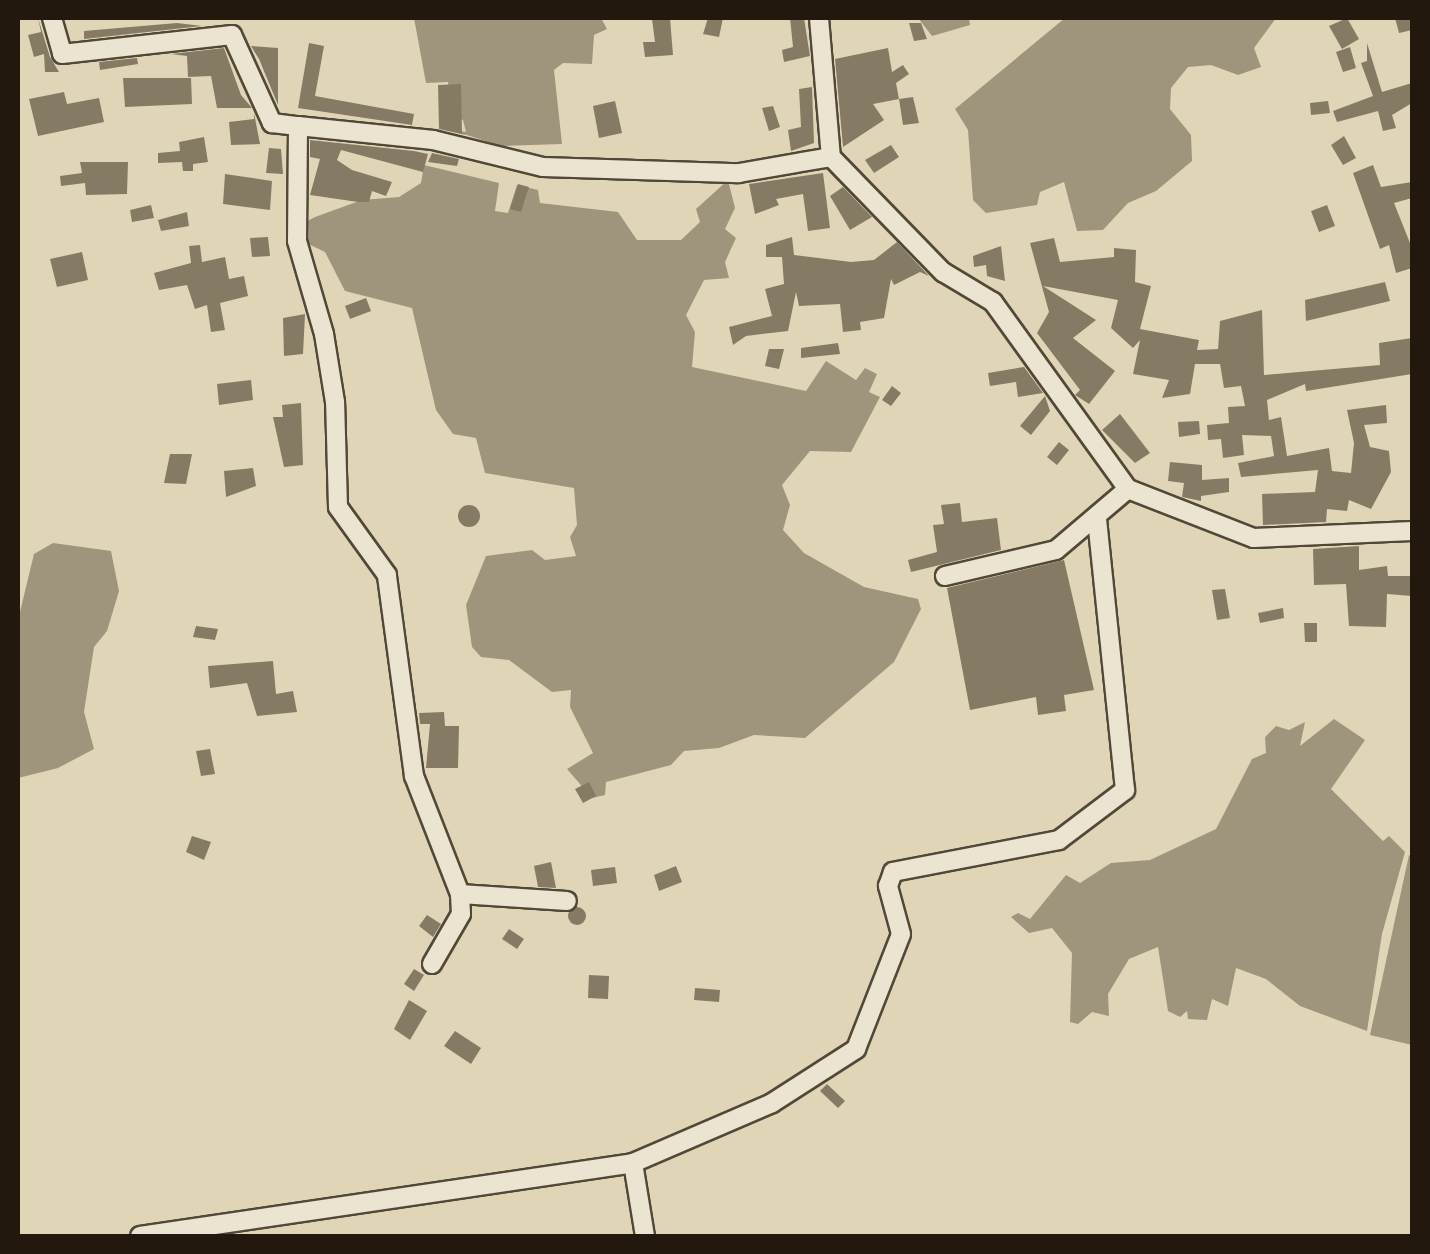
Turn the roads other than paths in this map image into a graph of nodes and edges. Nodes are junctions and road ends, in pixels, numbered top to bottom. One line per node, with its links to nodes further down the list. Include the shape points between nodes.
1 (52, 18): 4 (street, via 62,54)
2 (204, 18): 4 (street)
3 (819, 18): 6 (street)
4 (200, 38): 5 (street, via 232,35 272,123)
5 (298, 126): 6 (street, via 433,140 543,166 739,173); 11 (street, via 296,242 326,351 338,507 387,576 414,776)
6 (831, 158): 7 (street, via 943,272 992,302)
7 (1128, 489): 8 (street); 9 (street, via 1254,538)
8 (1098, 518): 10 (street, via 1056,550); 14 (street, via 1125,790 1059,840 893,872 888,886 902,934 856,1049 772,1103)
9 (1412, 532)
10 (945, 576)
11 (460, 894): 12 (street); 13 (street, via 462,914)
12 (566, 900)
13 (432, 964)
14 (633, 1163): 15 (street); 16 (street)
15 (140, 1236)
16 (644, 1236)

